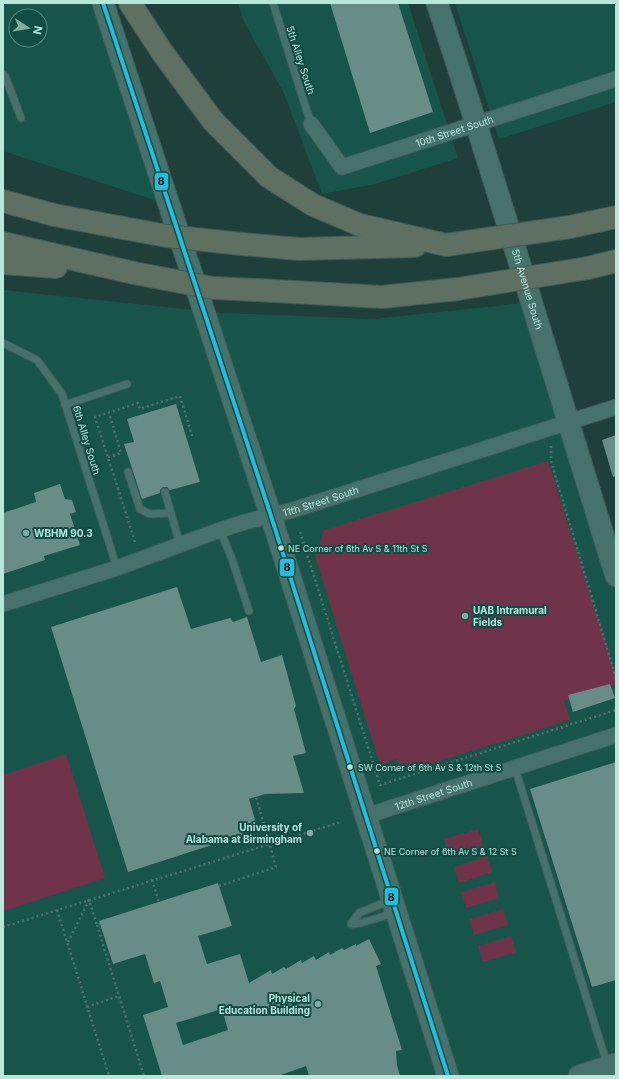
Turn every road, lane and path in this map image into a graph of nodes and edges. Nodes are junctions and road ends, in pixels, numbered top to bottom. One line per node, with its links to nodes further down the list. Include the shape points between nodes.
1 (103, 3): 29 (main road)
2 (130, 3): 13 (highway, via 162,52 213,121 269,177 313,205 360,225)
3 (273, 3): 8 (lane, 5th Alley South)
4 (437, 3): 9 (main road, 5th Avenue South)
5 (3, 74): 7 (lane, via 6,76)
6 (616, 79): 9 (street, 10th Street South)
7 (21, 118)
8 (311, 124): 9 (street, 10th Street South, via 342,167)
9 (477, 124): 22 (main road, 5th Avenue South)
10 (3, 201): 13 (highway, bridge, via 54,215 167,236 242,244 299,249)
11 (616, 217): 13 (highway, bridge, via 570,227)
12 (3, 243): 16 (highway)
13 (446, 245)
14 (616, 261): 16 (highway, bridge, via 588,268 458,289 382,297 213,288)
15 (3, 263): 16 (highway)
16 (134, 273)
17 (3, 343): 19 (lane, 6th Alley South, via 37,360 62,394)
18 (127, 384): 19 (lane)
19 (65, 405): 34 (lane, 6th Alley South)
20 (616, 407): 22 (street, 11th Street South)
21 (109, 412): 23 (path, via 138,403 140,409 180,396); 25 (path, via 121,453); 25 (path, via 95,417)
22 (568, 422): 29 (street, 11th Street South); 35 (main road, 5th Avenue South)
23 (192, 436)
24 (551, 446): 38 (path, via 550,461)
25 (108, 457): 32 (path)
26 (128, 472): 28 (lane, via 140,509 150,514)
27 (165, 492): 28 (lane)
28 (171, 512): 33 (lane)
29 (271, 516): 30 (street, 11th Street South); 43 (main road)
30 (220, 530): 33 (street, 11th Street South); 37 (lane)
31 (300, 532): 39 (path, via 380,785)
32 (135, 542)
33 (180, 545): 34 (street, 11th Street South)
34 (117, 568): 36 (street, 11th Street South)
35 (616, 576)
36 (3, 604)
37 (248, 611)
38 (616, 678)
39 (616, 710)
40 (616, 735): 41 (street, 12th Street South)
41 (515, 768): 43 (street, 12th Street South); 56 (lane)
42 (256, 797): 45 (path)
43 (366, 816): 50 (main road)
44 (341, 822): 45 (path)
45 (269, 844): 46 (path); 47 (path, via 276,867)
46 (152, 880): 48 (path); 49 (path)
47 (220, 886)
48 (89, 900): 51 (path); 53 (path); 54 (path)
49 (158, 902)
50 (394, 906): 50 (lane, via 381,904 358,913 351,924 385,916); 59 (main road)
51 (57, 910): 52 (path); 53 (path)
52 (3, 927)
53 (68, 942): 55 (path)
54 (119, 996): 55 (path); 58 (path)
55 (87, 1007): 57 (path)
56 (611, 1069): 60 (main road)
57 (109, 1076)
58 (144, 1076)
59 (448, 1076)
60 (579, 1076)

